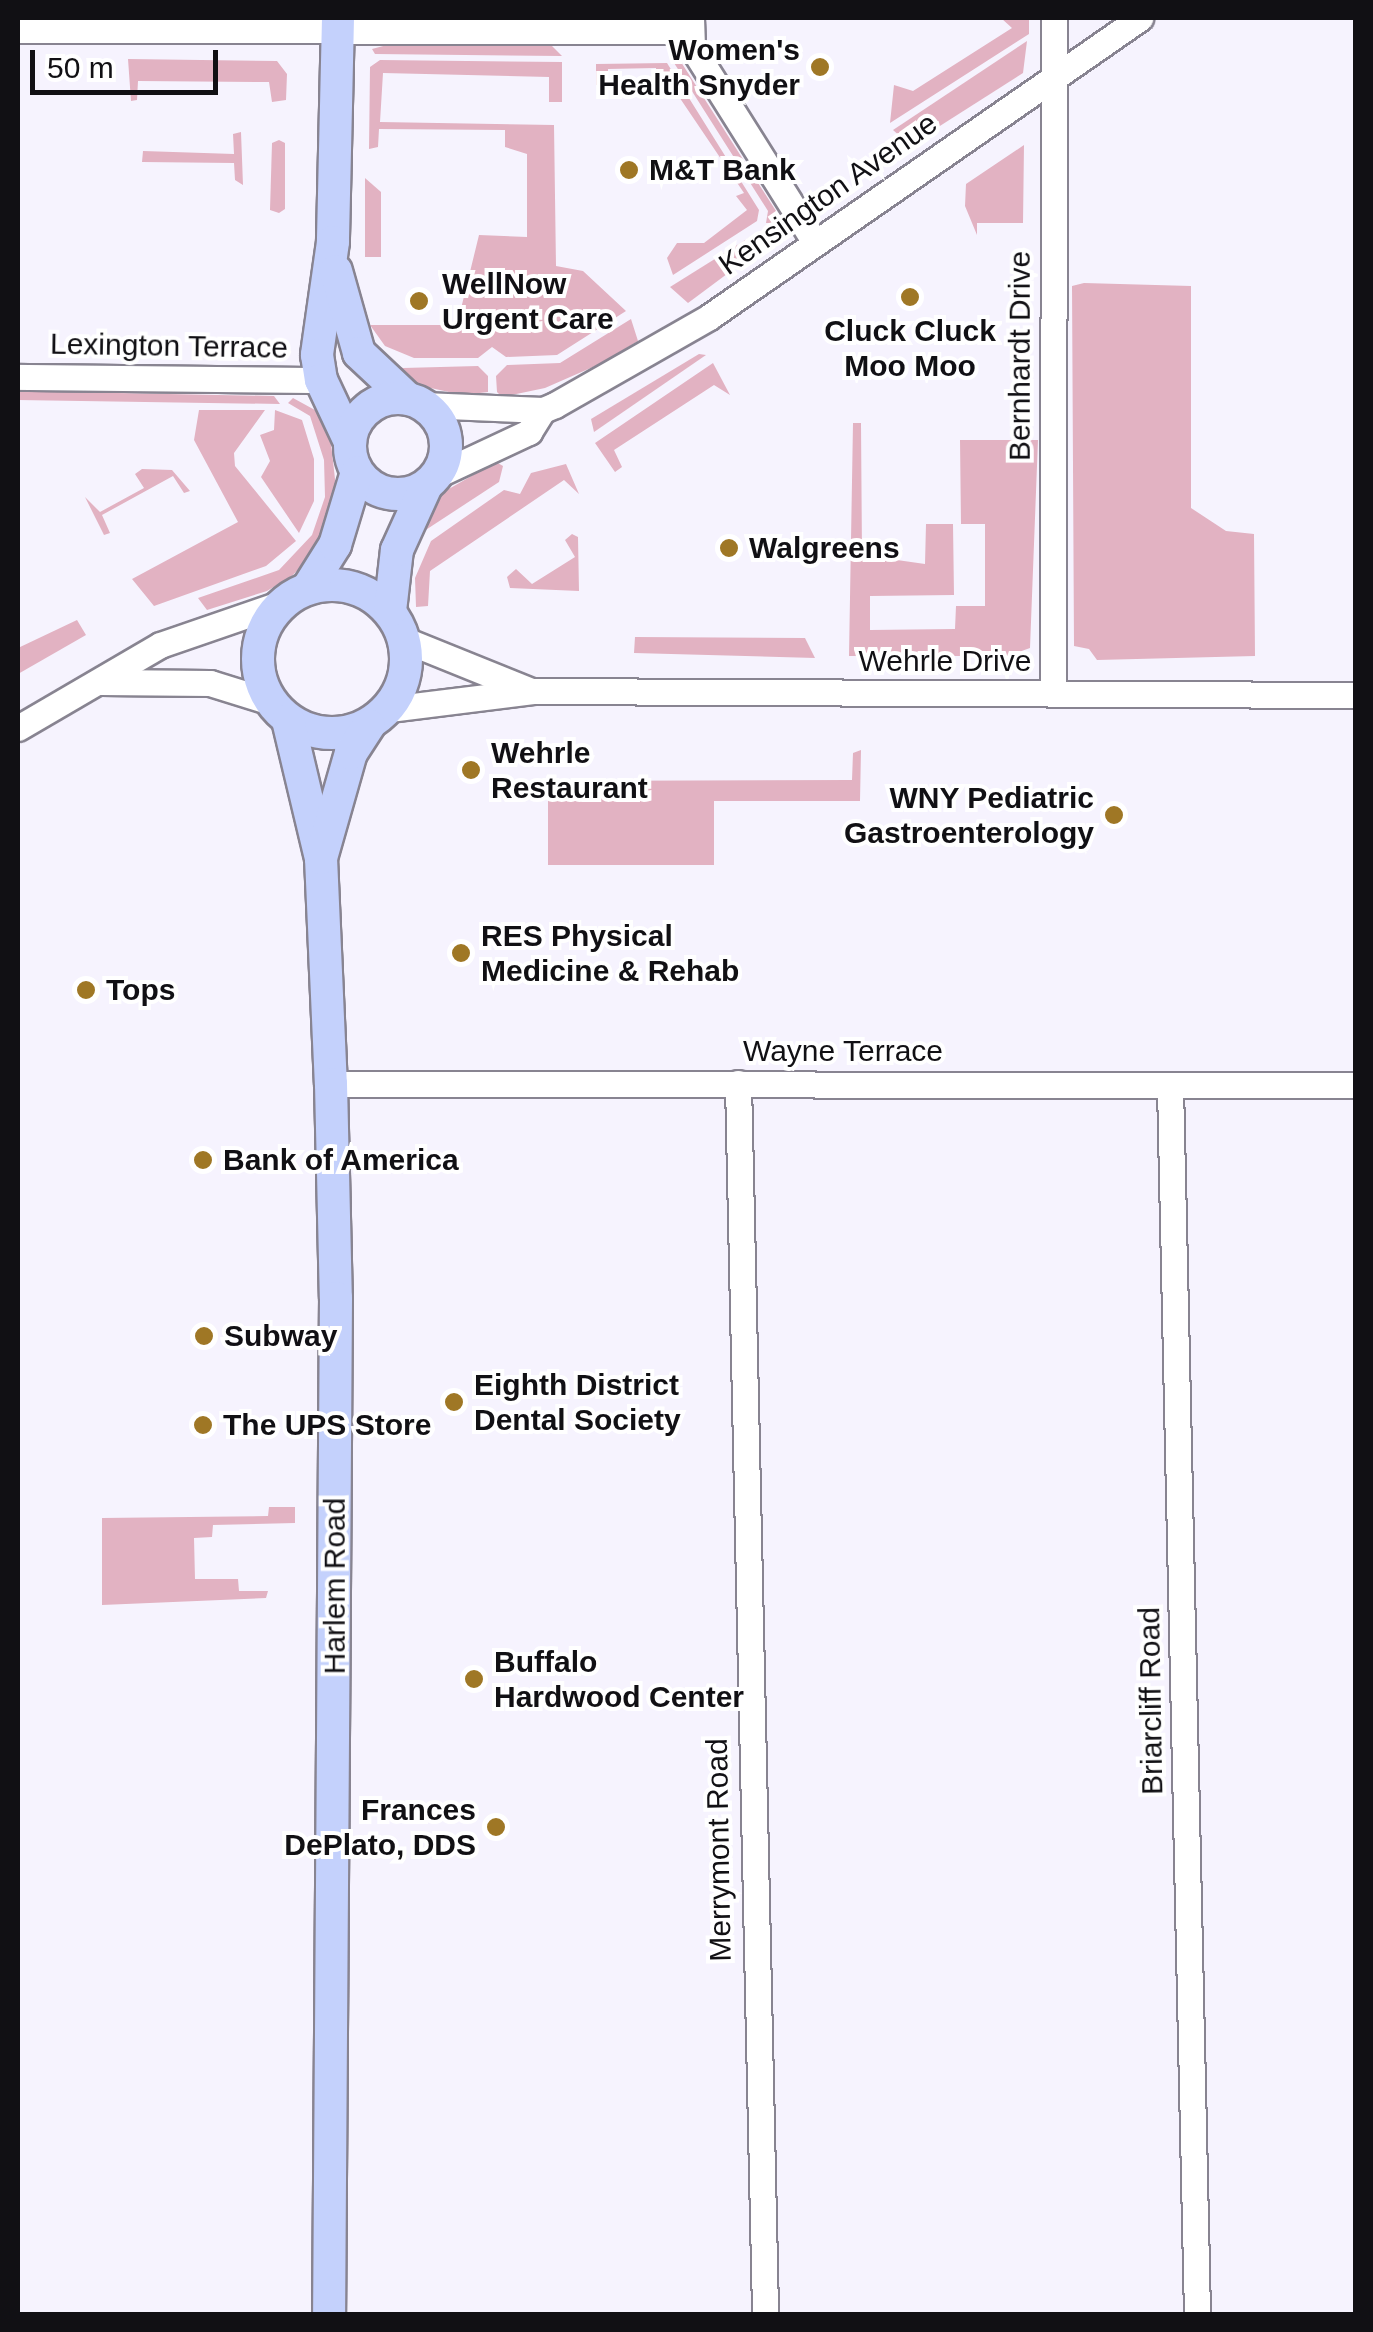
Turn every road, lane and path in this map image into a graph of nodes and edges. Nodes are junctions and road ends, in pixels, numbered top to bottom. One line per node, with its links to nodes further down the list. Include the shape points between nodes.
1 (1054, 18): 6 (street, Bernhardt Drive)
2 (1140, 18): 6 (street, Kensington Avenue)
3 (691, 24): 4 (street); 8 (street, via 708,74)
4 (338, 25): 5 (street); 7 (main road)
5 (18, 30)
6 (1052, 79): 8 (street, Kensington Avenue); 19 (street, Bernhardt Drive)
7 (333, 242): 10 (main road, via 318,340); 11 (main road, via 352,337 379,377)
8 (815, 242): 12 (street, Kensington Avenue, via 709,317)
9 (18, 377): 10 (street, Lexington Terrace)
10 (320, 380): 13 (main road)
11 (415, 402): 12 (street); 13 (main road, via 376,403 363,413); 14 (main road, via 444,429 446,444)
12 (543, 410): 14 (street, Kensington Avenue, via 529,432)
13 (354, 457): 14 (main road, via 381,492); 15 (main road, via 335,545)
14 (432, 480): 16 (main road, via 397,550)
15 (295, 596): 16 (main road, via 338,584 367,592); 17 (street, via 160,645); 21 (main road, via 268,620 257,662)
16 (398, 625): 18 (street, Wehrle Drive); 22 (main road, via 406,676)
17 (101, 682): 21 (street, via 210,683); 23 (street)
18 (533, 691): 19 (street, Wehrle Drive); 22 (street, Wehrle Drive)
19 (1053, 694): 20 (street, Wehrle Drive)
20 (1356, 695)
21 (280, 711): 22 (main road, via 328,734); 24 (main road, Harlem Road)
22 (379, 717): 24 (main road, Harlem Road, via 352,753)
23 (18, 728)
24 (322, 858): 25 (main road, Harlem Road)
25 (331, 1084): 26 (street, Wayne Terrace); 29 (main road, Harlem Road, via 336,1298)
26 (738, 1084): 28 (street, Wayne Terrace); 30 (street, Merrymont Road)
27 (1356, 1085): 28 (street, Wayne Terrace)
28 (1170, 1086): 31 (street, Briarcliff Road)
29 (330, 2314)
30 (765, 2314)
31 (1197, 2314)

